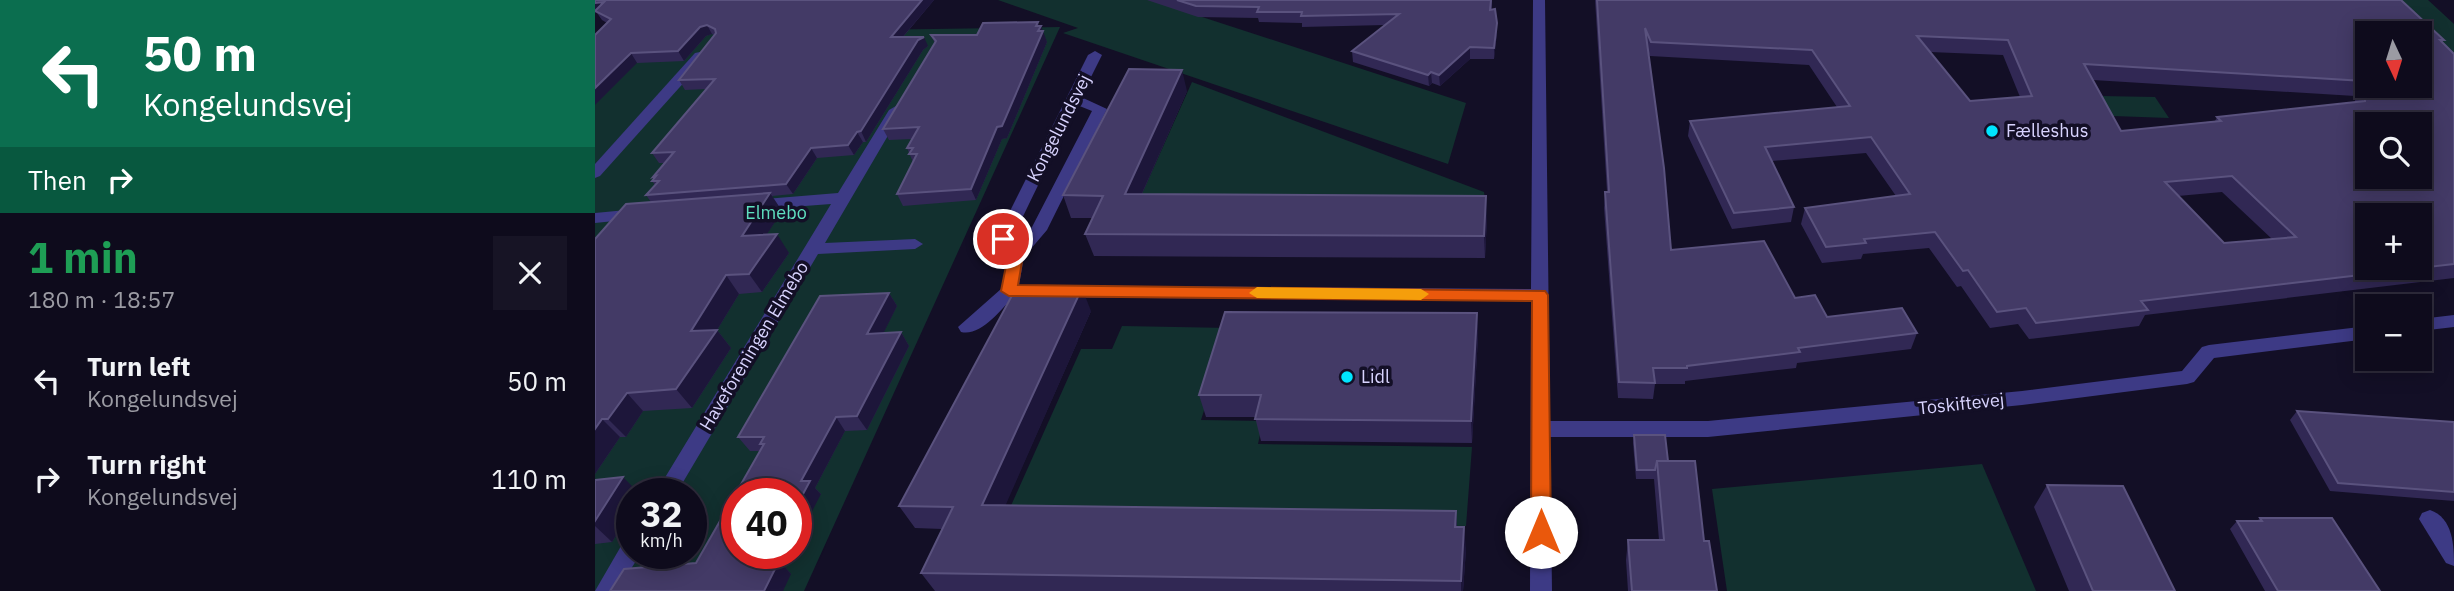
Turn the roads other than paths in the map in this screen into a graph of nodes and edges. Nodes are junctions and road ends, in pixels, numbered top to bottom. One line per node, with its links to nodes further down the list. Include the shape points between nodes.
1 (1539, 0): 15 (street)
2 (713, 41): 6 (street)
3 (1095, 55): 5 (street, Kongelundsvej)
4 (905, 96): 7 (street, Haveforeningen Elmebo)
5 (1075, 99): 13 (street, Kongelundsvej, via 1003,239); 13 (street, via 1100,108 1039,230)
6 (595, 173)
7 (843, 198): 8 (street); 12 (street, Haveforeningen Elmebo)
8 (733, 207)
9 (650, 214): 10 (street)
10 (595, 218)
11 (915, 244): 12 (street)
12 (814, 249): 21 (street, Haveforeningen Elmebo)
13 (1016, 256): 14 (street, Kongelundsvej)
14 (1009, 291): 15 (street); 18 (street)
15 (1540, 295): 20 (street)
16 (2454, 321): 17 (street)
17 (2432, 324)
18 (967, 327)
19 (2355, 334): 20 (street, Toskiftevej, via 2209,352 2186,377 2022,397 1708,429)
20 (1541, 429): 26 (street)
21 (675, 478)
22 (2430, 519): 23 (street)
23 (2454, 556)
24 (619, 569): 25 (street)
25 (605, 591)
26 (1541, 591)

